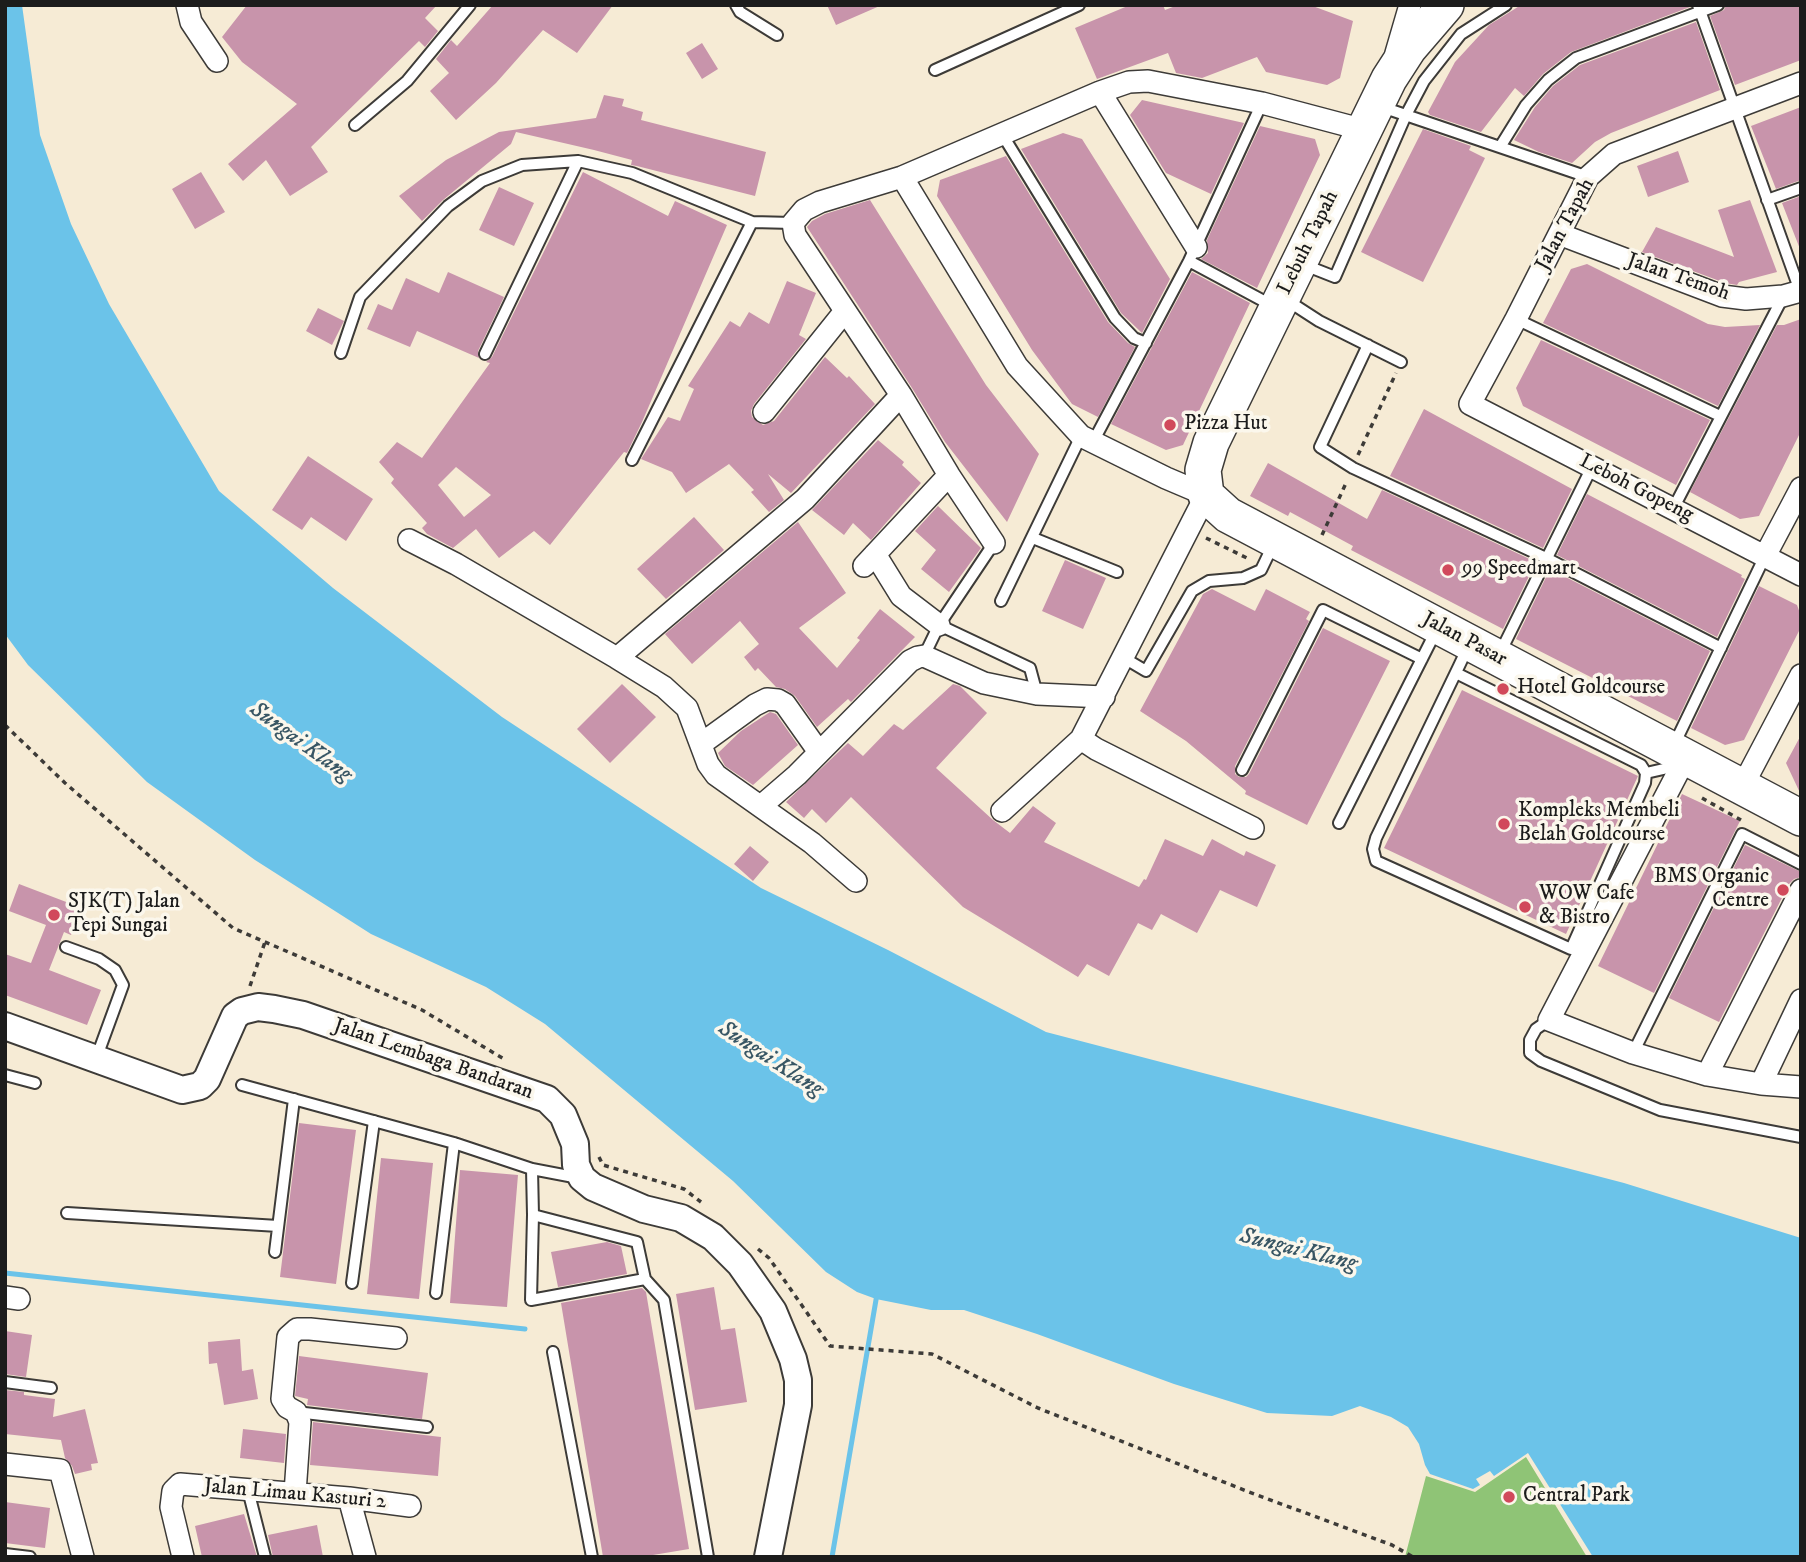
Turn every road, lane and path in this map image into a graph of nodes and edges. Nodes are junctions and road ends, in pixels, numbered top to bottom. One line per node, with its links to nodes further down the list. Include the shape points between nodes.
1 (187, 5): 11 (street, via 191,22)
2 (470, 5): 18 (lane, via 407,81)
3 (736, 5): 10 (lane)
4 (1079, 5): 12 (lane)
5 (1410, 5): 16 (street)
6 (1447, 5): 16 (highway, Lebuh Tapah, via 1409,48)
7 (1506, 5): 16 (lane, via 1461,34 1424,81)
8 (1718, 5): 9 (lane)
9 (1699, 9): 17 (lane); 20 (lane, via 1576,58 1525,105)
10 (777, 35)
11 (217, 61)
12 (935, 70)
13 (1801, 83): 17 (street, Jalan Tapah)
14 (1100, 92): 15 (street, via 1148,81); 19 (street); 29 (street)
15 (1262, 103): 16 (street); 29 (lane)
16 (1384, 107): 20 (lane); 31 (highway, Lebuh Tapah)
17 (1734, 107): 23 (street, Jalan Tapah, via 1614,154); 25 (lane)
18 (355, 125)
19 (1002, 134): 22 (street); 34 (lane, via 1115,318 1134,338)
20 (1500, 147): 23 (lane)
21 (578, 161): 26 (lane, via 632,173); 36 (lane, via 522,165 482,181 448,206 360,297); 37 (lane)
22 (902, 177): 27 (street, via 820,202 804,210); 43 (street, via 1017,366)
23 (1588, 177): 28 (street, Jalan Tapah)
24 (1801, 188): 25 (lane)
25 (1768, 200): 30 (lane)
26 (752, 222): 27 (lane); 44 (lane)
27 (793, 223): 32 (street, via 795,236)
28 (1559, 233): 30 (street, Jalan Temoh, via 1722,296 1746,299); 33 (street, Jalan Tapah)
29 (1193, 254): 31 (lane); 34 (lane)
30 (1795, 293): 42 (lane)
31 (1280, 303): 35 (lane); 48 (highway, Lebuh Tapah, via 1212,443 1203,470)
32 (845, 311): 39 (street); 41 (street)
33 (1516, 319): 40 (street, Jalan Tapah); 42 (lane)
34 (1146, 343): 43 (lane)
35 (1368, 345): 38 (lane); 55 (lane, via 1320,447 1353,468)
36 (341, 353)
37 (485, 354)
38 (1401, 362)
39 (901, 395): 46 (street); 63 (street, via 806,499)
40 (1470, 404): 45 (street, Leboh Gopeng)
41 (764, 412)
42 (1720, 416): 49 (lane)
43 (1087, 439): 48 (street); 50 (lane)
44 (632, 460)
45 (1592, 467): 49 (street, Leboh Gopeng); 55 (lane)
46 (949, 475): 53 (street); 59 (street, via 869,560 901,596)
47 (1801, 488): 54 (street)
48 (1206, 495): 52 (highway, Jalan Pasar, via 1228,516); 64 (street)
49 (1674, 509): 54 (street, Leboh Gopeng)
50 (1033, 538): 56 (lane); 58 (lane)
51 (409, 540): 63 (street)
52 (1275, 540): 60 (highway, Jalan Pasar); 64 (lane, via 1261,570 1243,578 1209,581 1192,591 1146,671)
53 (994, 543): 59 (lane)
54 (1765, 556): 57 (street, Leboh Gopeng); 61 (lane)
55 (1546, 558): 61 (lane); 65 (lane)
56 (1117, 572)
57 (1801, 575)
58 (1001, 601)
59 (939, 625): 62 (lane); 68 (lane, via 1030,668)
60 (1438, 626): 65 (highway, Jalan Pasar); 66 (lane)
61 (1721, 648): 73 (lane)
62 (924, 656): 68 (street, via 984,683); 72 (street, via 910,661)
63 (617, 658): 71 (street, via 664,687 687,708)
64 (1124, 658): 69 (street)
65 (1474, 658): 73 (highway, Jalan Pasar); 74 (lane); 78 (lane, via 1376,838 1376,861 1571,949)
66 (1422, 659): 75 (lane, via 1323,610); 82 (lane)
67 (1801, 675): 77 (street)
68 (1037, 694): 69 (street)
69 (1104, 697): 70 (street)
70 (1081, 739): 80 (street); 83 (street)
71 (701, 744): 72 (street, via 766,699 785,704); 79 (street, via 716,775)
72 (819, 752): 79 (street)
73 (1680, 757): 76 (lane); 77 (highway, Jalan Pasar); 91 (street)
74 (1628, 759): 76 (lane); 78 (lane, via 1639,773)
75 (1242, 770)
76 (1646, 773): 78 (lane)
77 (1742, 787): 81 (highway, Jalan Pasar)
78 (1642, 788)
79 (761, 806): 85 (street)
80 (1002, 811)
81 (1801, 818)
82 (1339, 823)
83 (1253, 828)
84 (1801, 864): 93 (lane, via 1742,834)
85 (856, 881)
86 (1801, 890): 96 (street)
87 (265, 942): 90 (path)
88 (66, 947): 94 (lane, via 99,959 115,970 123,985)
89 (1801, 1000): 98 (street)
90 (242, 1011): 94 (street, via 235,1016 207,1079 193,1089 182,1090); 106 (street, Jalan Lembaga Bandaran, via 258,1007 303,1015 547,1099 564,1115)
91 (1549, 1020): 93 (street); 103 (lane, via 1530,1040 1530,1053 1541,1061 1660,1110)
92 (5, 1026): 94 (street)
93 (1633, 1053): 96 (street)
94 (96, 1059)
95 (5, 1075): 97 (lane)
96 (1707, 1075): 98 (street)
97 (34, 1083)
98 (1761, 1084): 100 (street)
99 (242, 1085): 101 (lane)
100 (1801, 1087)
101 (294, 1099): 102 (lane); 109 (lane)
102 (374, 1121): 104 (lane); 112 (lane)
103 (1801, 1137)
104 (454, 1143): 105 (lane); 113 (lane)
105 (532, 1169): 106 (lane); 108 (lane)
106 (582, 1178): 127 (street, via 593,1187 643,1209 681,1219 713,1237 740,1264 773,1311 793,1359 798,1405)
107 (67, 1213): 109 (lane)
108 (533, 1215): 111 (lane, via 637,1242); 111 (lane, via 531,1300)
109 (278, 1226): 110 (lane)
110 (275, 1252)
111 (645, 1279): 134 (lane, via 664,1300)
112 (352, 1283)
113 (436, 1293)
114 (396, 1338): 119 (street, via 297,1329 289,1338 282,1399)
115 (858, 1348): 135 (path, via 932,1354 1038,1408)
116 (553, 1352): 133 (lane)
117 (5, 1382): 118 (lane)
118 (51, 1388)
119 (296, 1412): 120 (lane); 123 (street, via 300,1422)
120 (427, 1427)
121 (5, 1464): 129 (street, via 60,1470)
122 (248, 1490): 123 (street, Jalan Limau Kasturi 2); 130 (street, Jalan Limau Kasturi 2, via 180,1485 173,1491 171,1507); 131 (lane)
123 (295, 1493): 124 (street, Jalan Limau Kasturi 2)
124 (349, 1498): 125 (street, Jalan Limau Kasturi 2); 132 (street)
125 (410, 1506)
126 (5, 1554): 128 (lane)
127 (764, 1556)
128 (30, 1557)
129 (83, 1557)
130 (183, 1557)
131 (265, 1557)
132 (365, 1557)
133 (592, 1557)
134 (708, 1557)
135 (1413, 1557)

